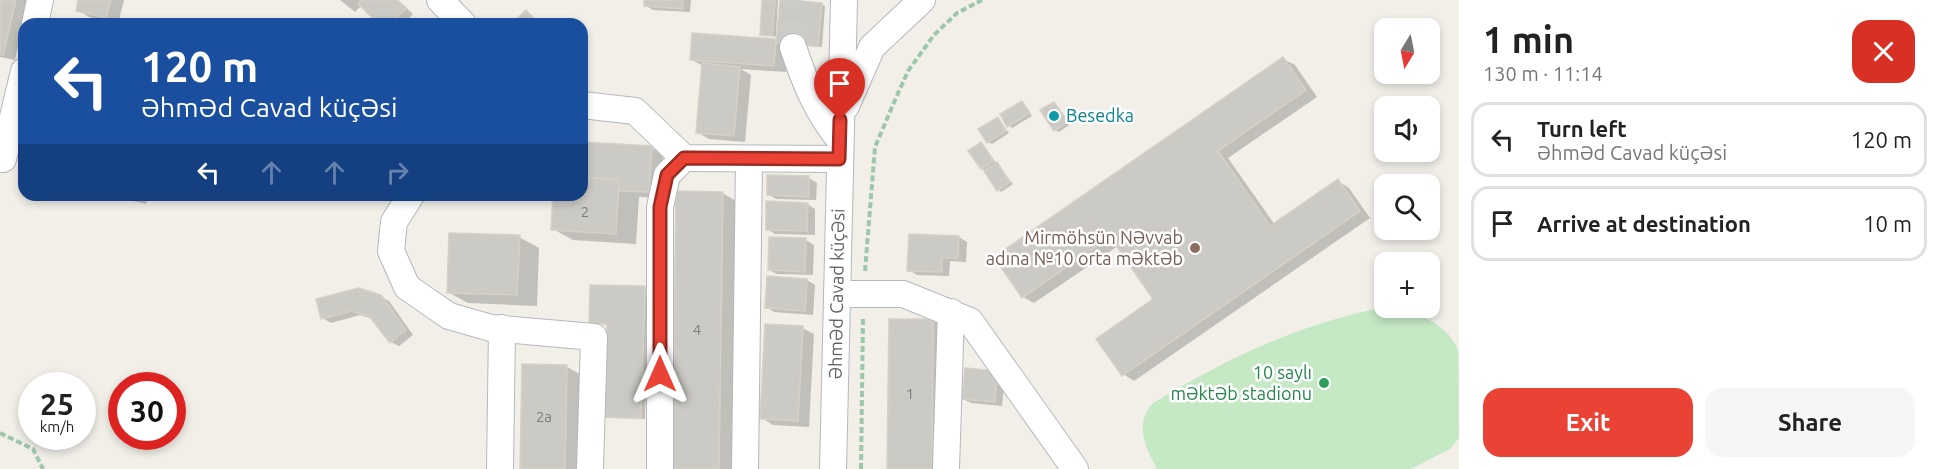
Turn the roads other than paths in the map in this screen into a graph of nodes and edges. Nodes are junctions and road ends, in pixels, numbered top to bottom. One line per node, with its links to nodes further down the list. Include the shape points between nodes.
1 (40, 0): 5 (street)
2 (440, 0): 6 (street)
3 (844, 0): 10 (street, Əhməd Cavad küçəsi)
4 (922, 0): 10 (street, via 872,48)
5 (36, 18)
6 (457, 18)
7 (793, 47): 10 (street, via 804,80 828,127)
8 (588, 106): 11 (street, via 635,111)
9 (18, 107): 12 (street)
10 (840, 140): 13 (street); 15 (street, Əhməd Cavad küçəsi)
11 (684, 158): 13 (street); 20 (street, via 667,175 660,207)
12 (9, 160)
13 (749, 160): 21 (street)
14 (407, 201): 17 (street, via 394,222 390,251 407,287 449,316)
15 (837, 294): 16 (street, via 903,294); 22 (street, Əhməd Cavad küçəsi)
16 (951, 312): 23 (street); 24 (street, via 970,321)
17 (502, 328): 18 (street); 19 (street, via 594,338)
18 (500, 469)
19 (590, 469)
20 (660, 469)
21 (745, 469)
22 (833, 469)
23 (946, 469)
24 (1075, 469)

